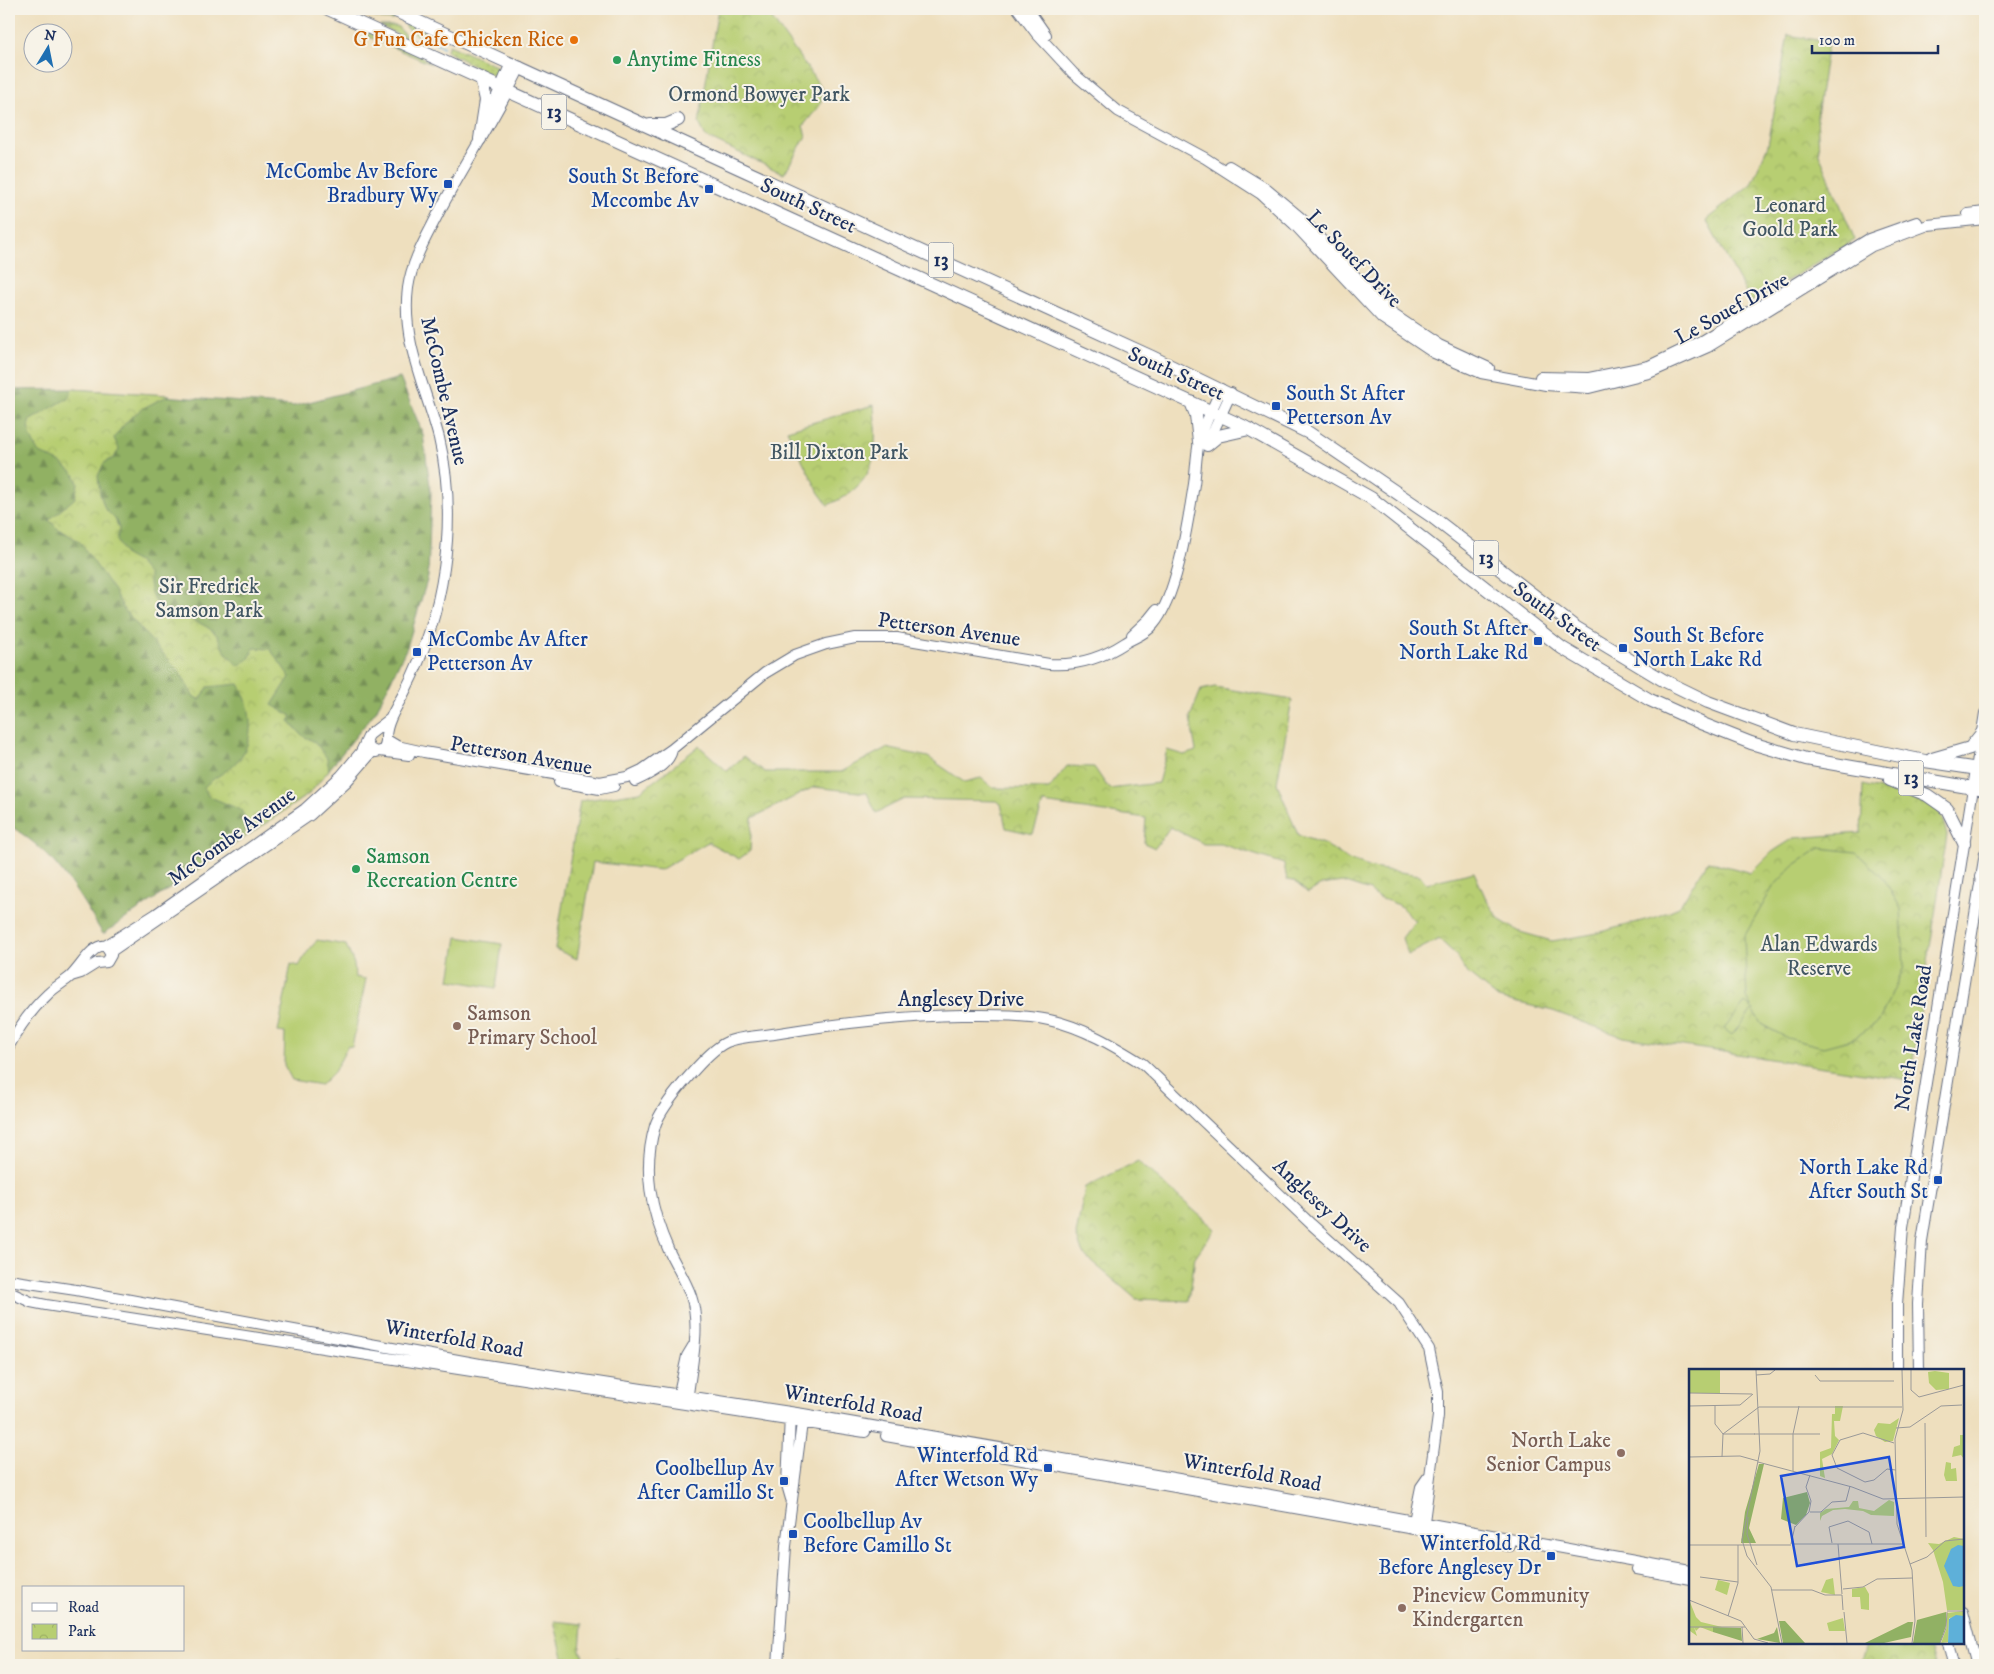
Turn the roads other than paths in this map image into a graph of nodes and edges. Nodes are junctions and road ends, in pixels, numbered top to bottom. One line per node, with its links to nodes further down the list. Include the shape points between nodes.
1 (328, 9): 6 (highway, South Street / 13)
2 (391, 9): 5 (highway, South Street / 13)
3 (1018, 9): 12 (street, Le Souef Drive, via 1073,73 1118,111 1205,158 1261,194 1294,224 1382,318 1434,353 1481,373 1546,385 1589,388 1649,373 1708,347 1872,246 1928,225)
4 (1028, 9): 11 (street, Le Souef Drive, via 1076,69 1122,106 1209,153 1265,188 1301,218 1388,311 1438,345 1485,367 1548,378 1589,378 1648,366 1704,340 1869,239 1927,219)
5 (516, 65): 7 (street, McCombe Avenue); 9 (highway, South Street / 13)
6 (481, 78): 7 (highway, South Street / 13); 10 (highway, via 486,100)
7 (504, 89): 10 (street, McCombe Avenue); 14 (highway, South Street / 13)
8 (678, 120): 9 (highway, via 666,125)
9 (648, 125): 13 (highway, South Street / 13)
10 (480, 139): 19 (street, McCombe Avenue, via 422,244 408,286 408,338 444,466 446,550 442,585 428,638)
11 (1985, 212)
12 (1985, 219)
13 (1226, 391): 15 (street, Petterson Avenue); 25 (highway, South Street / 13, via 1309,434 1431,516 1575,627 1663,680 1708,702 1794,734)
14 (1191, 402): 15 (highway, South Street / 13); 17 (highway)
15 (1216, 413): 16 (highway, South Street / 13); 17 (street, Petterson Avenue)
16 (1249, 429): 17 (highway); 27 (highway, South Street / 13, via 1371,498 1528,623 1612,679 1702,724 1751,743 1806,759)
17 (1203, 443): 24 (street, Petterson Avenue, via 1197,457 1192,498 1170,592 1129,640 1114,650 1092,660 1063,665 897,638 870,637 826,644 795,655 764,672)
18 (1985, 714): 21 (street, North Lake Road)
19 (390, 719): 20 (street, McCombe Avenue); 22 (street, McCombe Avenue)
20 (375, 732): 22 (street, via 382,733); 23 (street, McCombe Avenue, via 369,735)
21 (1982, 733): 25 (highway, via 1970,748); 26 (street, North Lake Road)
22 (386, 739): 23 (street, McCombe Avenue, via 385,747); 24 (street, Petterson Avenue, via 397,746 424,752 600,782 627,777)
23 (373, 748): 24 (street, Petterson Avenue, via 600,789 629,783 649,774 671,756); 32 (street, McCombe Avenue, via 346,781 310,815)
24 (672, 749)
25 (1925, 761): 26 (highway, South Street / 13)
26 (1981, 769): 28 (street, North Lake Road)
27 (1868, 771): 28 (highway, South Street / 13); 29 (highway, via 1939,802 1947,809)
28 (1979, 789): 29 (street, North Lake Road)
29 (1964, 843): 37 (street, North Lake Road, via 1903,1227 1897,1304)
30 (1985, 854): 31 (street, North Lake Road)
31 (1983, 872): 38 (street, North Lake Road, via 1922,1241 1918,1304)
32 (108, 949): 33 (street, McCombe Avenue, via 96,946); 33 (street, McCombe Avenue, via 110,959 107,962)
33 (94, 959): 34 (street, McCombe Avenue, via 81,973 71,976 49,993)
34 (9, 1046)
35 (9, 1280): 39 (street, Winterfold Road)
36 (9, 1292): 39 (street, Winterfold Road, via 46,1305 512,1379)
37 (1897, 1369)
38 (1920, 1369)
39 (682, 1400): 40 (street, Winterfold Road); 43 (street, Anglesey Drive, via 687,1356 693,1346 696,1319 691,1296 654,1213 648,1166 655,1124 686,1077 726,1042 800,1030 907,1016 1009,1014 1050,1020 1115,1046 1143,1064 1311,1224 1400,1303 1429,1349 1438,1392 1438,1416 1428,1478 1421,1487)
40 (790, 1416): 41 (street, Winterfold Road); 42 (street, via 786,1485)
41 (802, 1418): 42 (street); 43 (street, Winterfold Road)
42 (791, 1499): 50 (street)
43 (1418, 1526): 44 (street, Winterfold Road); 45 (street, Winterfold Road)
44 (1689, 1571)
45 (1689, 1578)
46 (1964, 1619): 51 (street)
47 (1943, 1644): 49 (street)
48 (1948, 1644): 49 (street)
49 (1952, 1661)
50 (778, 1665)
51 (1977, 1665)

